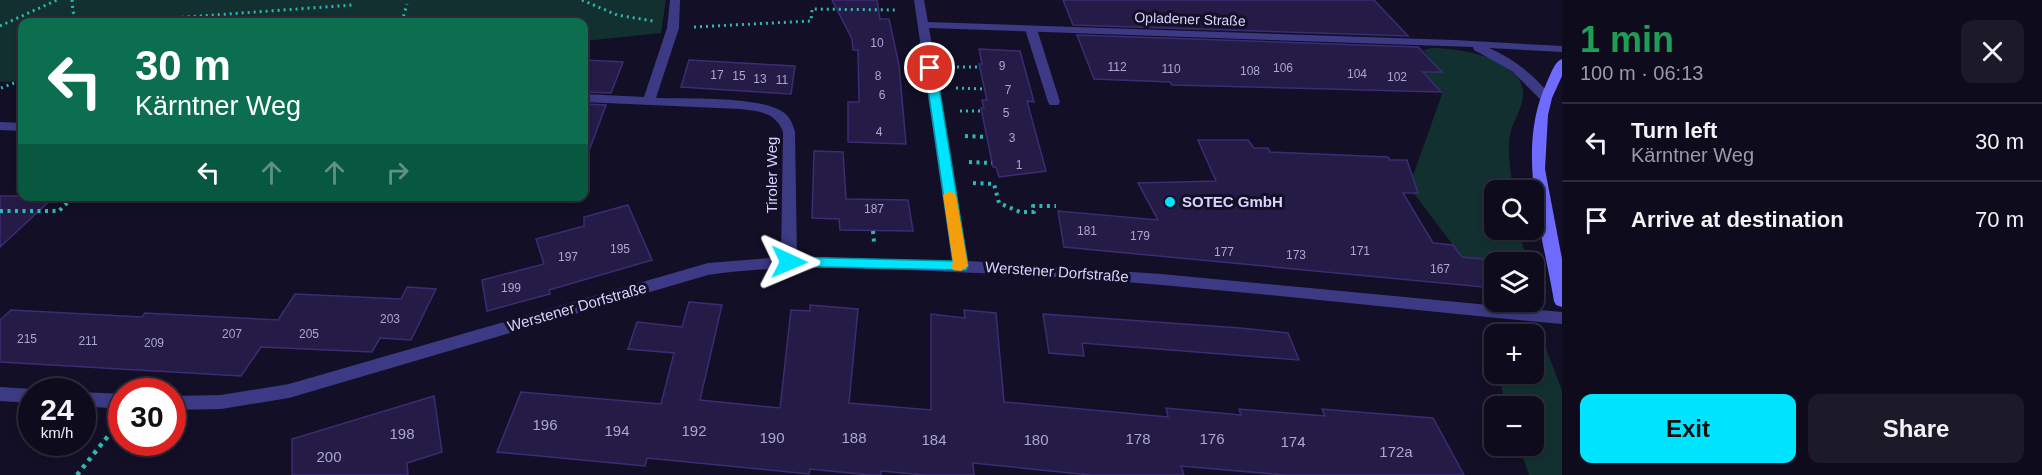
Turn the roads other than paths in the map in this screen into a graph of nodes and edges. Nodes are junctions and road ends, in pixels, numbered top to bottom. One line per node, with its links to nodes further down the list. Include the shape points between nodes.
1 (675, 0): 10 (street, via 673,25)
2 (920, 5): 3 (street)
3 (924, 25): 4 (street, Opladener Straße); 15 (street)
4 (1031, 29): 5 (street, Opladener Straße); 11 (street)
5 (1454, 43): 6 (street, Opladener Straße); 9 (street, Opladener Straße, via 1495,55 1526,75)
6 (1562, 49)
7 (1562, 63): 9 (main road)
8 (588, 98): 10 (street, Tiroler Weg)
9 (1546, 98): 16 (main road, via 1538,170)
10 (649, 100): 14 (street, Tiroler Weg, via 751,106 783,117 789,132)
11 (1054, 102)
12 (0, 126): 13 (street)
13 (18, 127)
14 (789, 262): 15 (street, Werstener Dorfstraße); 20 (street, Werstener Dorfstraße, via 708,269 289,390 221,402)
15 (961, 266): 17 (street, Werstener Dorfstraße, via 1081,272)
16 (1561, 297)
17 (1562, 318)
18 (0, 394): 19 (street)
19 (18, 395)
20 (186, 403)

